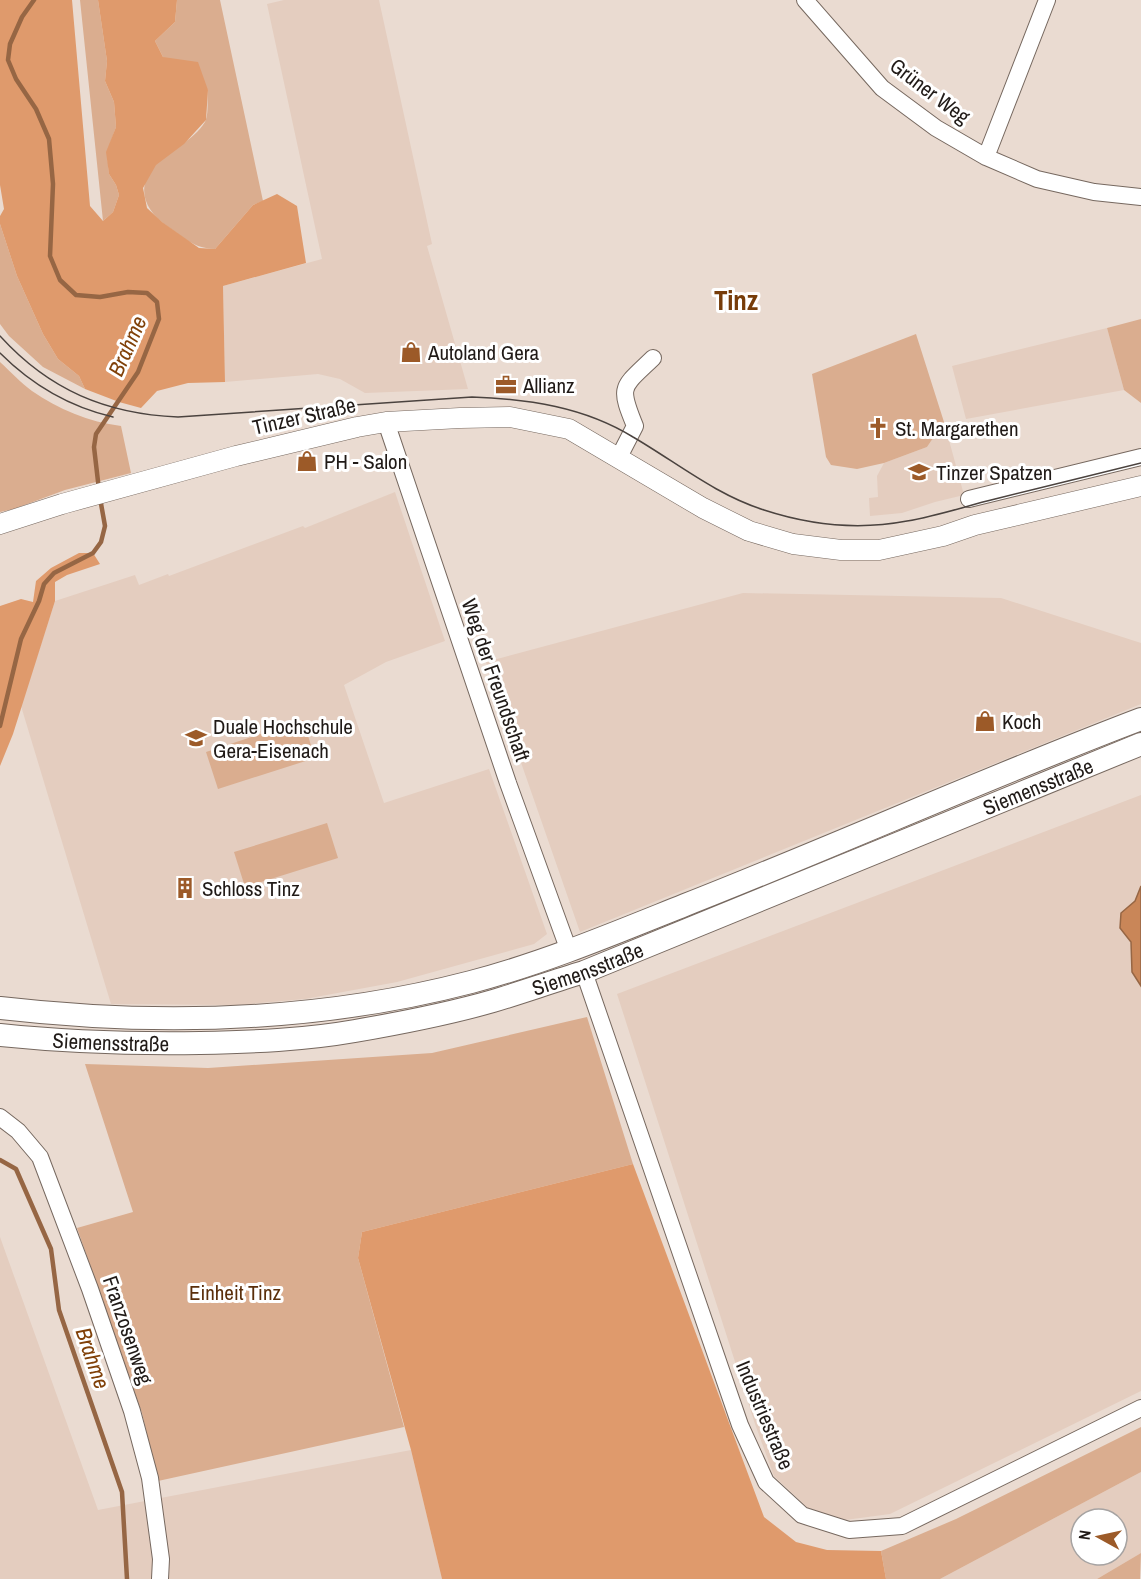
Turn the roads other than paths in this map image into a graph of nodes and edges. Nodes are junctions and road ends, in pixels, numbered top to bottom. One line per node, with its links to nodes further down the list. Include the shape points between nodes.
1 (806, 0): 3 (street, Grüner Weg, via 882,88 936,128)
2 (1047, 0): 3 (street, Grüner Weg)
3 (986, 157): 4 (street, Grüner Weg, via 1037,179 1094,192)
4 (1141, 197)
5 (653, 358): 7 (street, via 625,389 624,400 635,426)
6 (386, 422): 7 (street, Tinzer Straße, via 510,417 569,429); 11 (street, Tinzer Straße, via 236,456); 14 (street, Weg der Freundschaft)
7 (619, 457): 9 (street, Tinzer Straße, via 740,526 793,544 841,550 879,550)
8 (1141, 457): 10 (street)
9 (1141, 486)
10 (969, 499)
11 (0, 524)
12 (1141, 719): 14 (main road, Siemensstraße)
13 (1141, 744): 15 (main road, Siemensstraße)
14 (569, 951): 16 (main road, Siemensstraße, via 472,982 305,1013 125,1017)
15 (584, 972): 17 (main road, Siemensstraße, via 437,1015 299,1038 126,1044); 19 (street, Industriestraße, via 740,1425 766,1482 802,1515 849,1530 902,1526)
16 (3, 1009): 17 (main road)
17 (1, 1038)
18 (0, 1117): 20 (street, Franzosenweg, via 40,1156 90,1289 132,1411 151,1489)
19 (1141, 1408)
20 (160, 1579)

